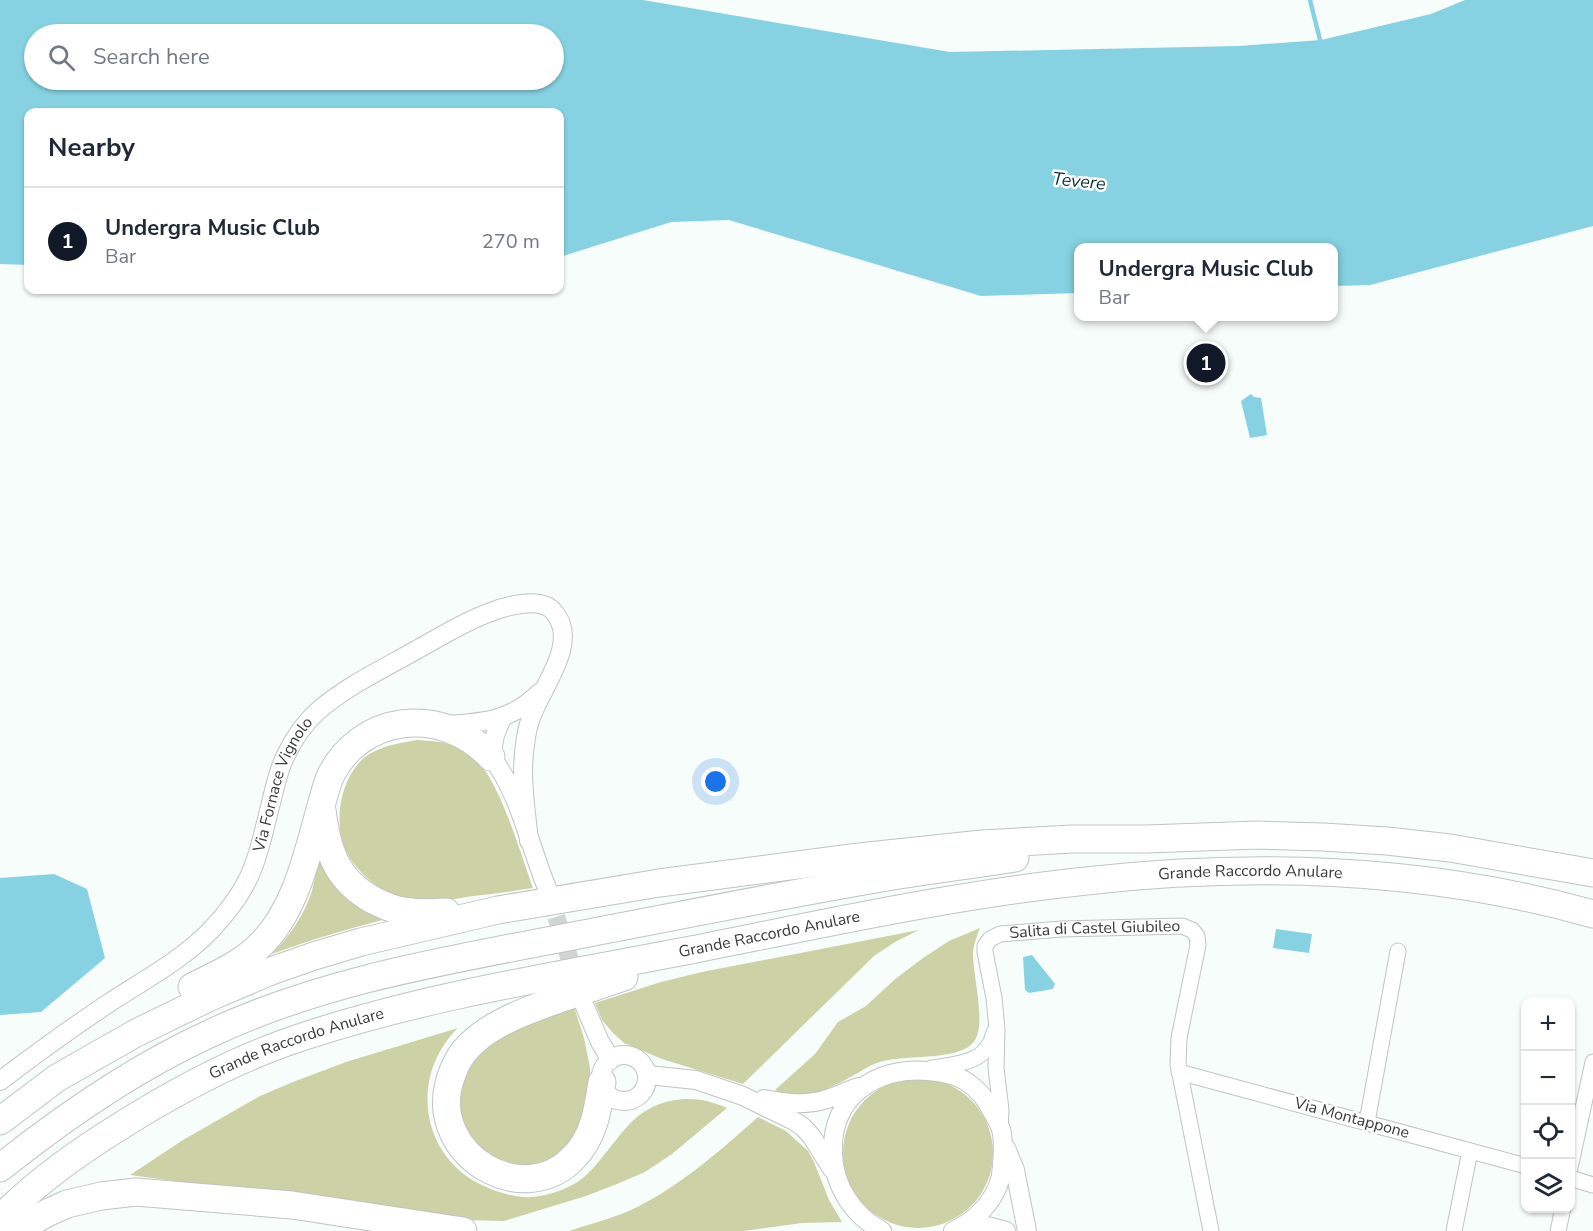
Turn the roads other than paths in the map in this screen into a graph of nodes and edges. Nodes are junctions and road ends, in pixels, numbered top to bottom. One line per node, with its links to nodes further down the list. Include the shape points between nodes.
1 (548, 683): 2 (street, Via Fornace Vignolo, via 526,705); 7 (street, Via Fornace Vignolo, via 532,713 522,764); 22 (street, Via Fornace Vignolo, via 562,647 560,626 550,609 540,604 524,604 473,620 333,699 307,722 286,754 255,864 222,918 179,957)
2 (502, 718): 3 (street, Via Fornace Vignolo); 4 (street)
3 (434, 725): 4 (highway, via 462,735); 5 (highway, via 398,724 363,738 336,764)
4 (491, 757): 7 (street, via 513,793)
5 (322, 805): 10 (highway, via 331,854 340,872 365,895 401,911); 21 (highway, via 294,894 279,922 257,948 116,1031)
6 (1147, 838): 8 (highway, via 1257,835 1387,841); 10 (highway, via 1021,842 859,856); 31 (highway, via 888,877 465,957 324,990 285,1002 174,1051 77,1110)
7 (529, 841): 9 (street)
8 (1593, 873)
9 (547, 888)
10 (498, 910): 21 (highway, via 361,942 272,971 176,1013)
11 (1593, 914): 12 (highway, Grande Raccordo Anulare, via 1514,894 1429,881 1336,873 1229,871 1110,878 1018,890)
12 (714, 945): 18 (highway, via 541,1006 486,1032 469,1045 454,1070 447,1092 450,1126 465,1151 489,1170 517,1178 547,1174 574,1158 583,1145 596,1118); 36 (highway, Grande Raccordo Anulare, via 446,998 289,1041 223,1068 126,1122 37,1185)
13 (1398, 951): 26 (street)
14 (585, 1007): 18 (street)
15 (996, 1020): 17 (street, Salita di Castel Giubileo, via 990,1045 984,1052 957,1064); 19 (street, Salita di Castel Giubileo, via 985,952 992,938 1061,929 1182,926 1197,936 1197,950 1179,1038); 27 (street, Salita di Castel Giubileo)
16 (1593, 1062): 29 (street)
17 (921, 1070): 23 (street, via 891,1074); 27 (street, via 950,1074 972,1085 989,1105)
18 (606, 1071): 20 (street, via 623,1055 642,1062); 20 (street, via 607,1094 626,1102 643,1091)
19 (1179, 1071): 26 (street, Via Montappone); 43 (street, Salita di Castel Giubileo)
20 (648, 1075): 24 (street, via 696,1080)
21 (57, 1078): 25 (highway)
22 (0, 1081)
23 (864, 1086): 24 (street, via 805,1103); 32 (street, via 844,1106 835,1129 832,1152)
24 (743, 1096): 32 (street, via 803,1127)
25 (0, 1121)
26 (1367, 1122): 28 (street, Via Montappone)
27 (1001, 1134): 37 (street, via 1002,1173 997,1188 981,1212); 42 (street, Salita di Castel Giubileo, via 1015,1170)
28 (1470, 1151): 30 (street, Via Montappone); 44 (street)
29 (1572, 1159)
30 (1521, 1165)
31 (0, 1168)
32 (837, 1176): 40 (street, via 859,1215)
33 (1575, 1180): 34 (street)
34 (1593, 1185)
35 (1562, 1213): 45 (street)
36 (0, 1219)
37 (958, 1228): 41 (street, via 987,1226)
38 (15, 1231): 39 (highway, via 67,1204 136,1192 292,1205)
39 (463, 1231)
40 (882, 1231)
41 (1006, 1231)
42 (1027, 1231)
43 (1211, 1231)
44 (1454, 1231)
45 (1558, 1231)

